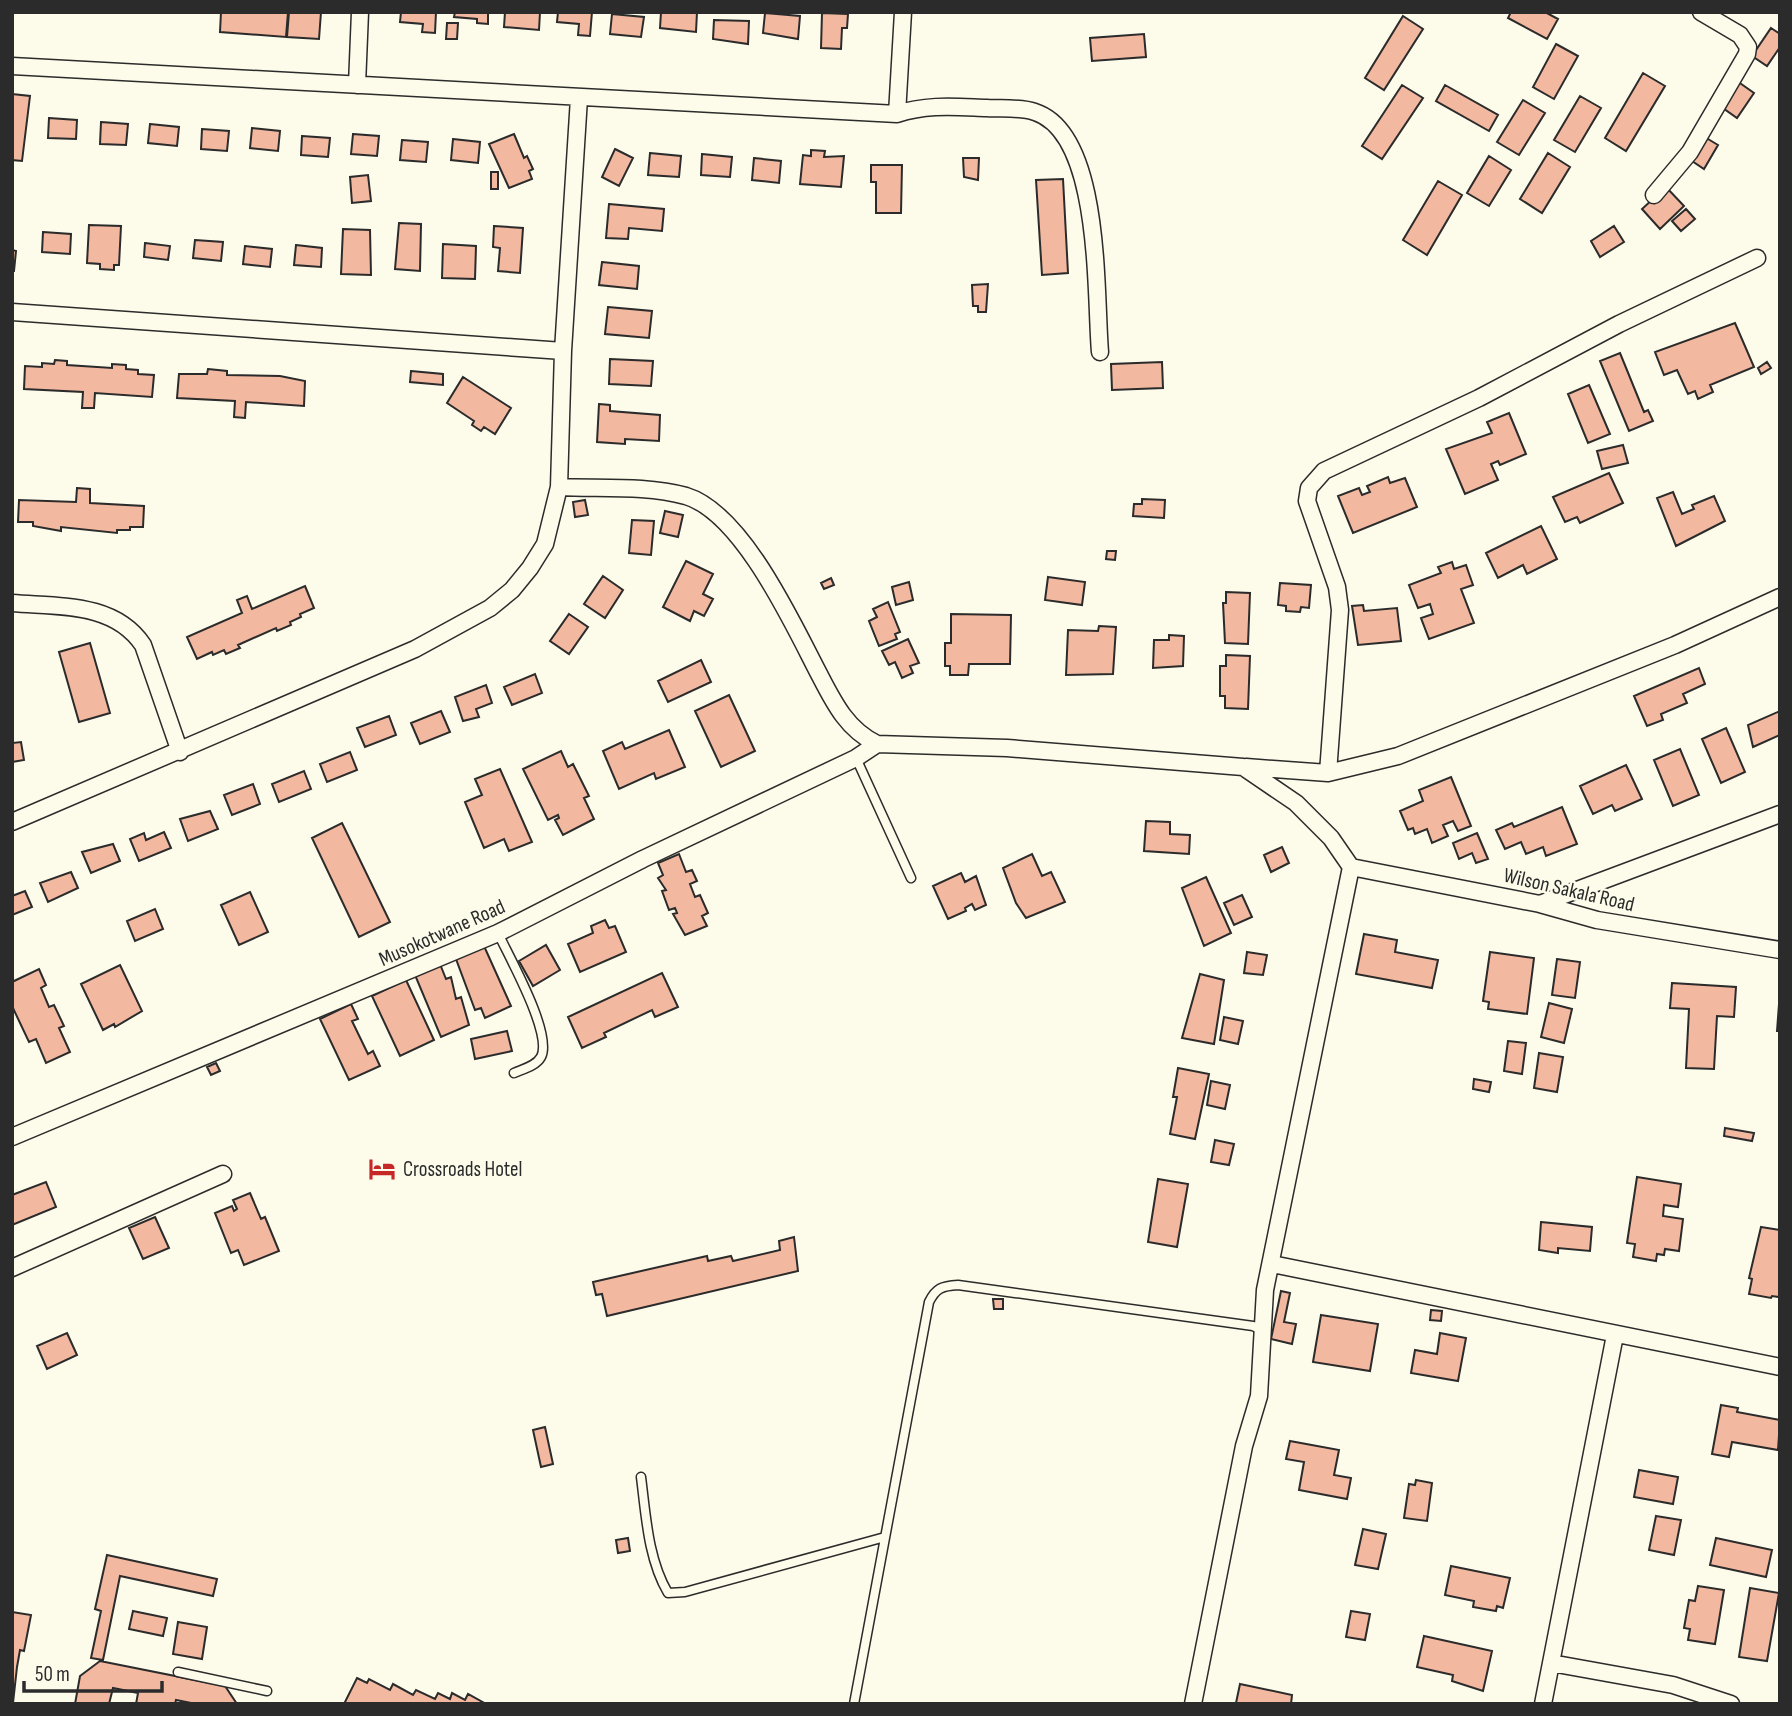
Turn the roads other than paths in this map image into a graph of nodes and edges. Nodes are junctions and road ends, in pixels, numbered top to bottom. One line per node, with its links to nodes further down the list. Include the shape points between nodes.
1 (360, 12): 5 (street)
2 (903, 12): 7 (street)
3 (1701, 12): 8 (street, via 1740,35 1747,54 1690,152)
4 (12, 66): 5 (street)
5 (357, 85): 6 (street)
6 (579, 98): 7 (street); 11 (street)
7 (897, 114): 12 (street, via 933,106 1034,111 1056,124 1070,145 1089,203)
8 (1654, 195)
9 (1756, 258): 20 (street, via 1316,478 1309,488 1309,511 1337,587 1340,610)
10 (12, 312): 11 (street)
11 (563, 351): 13 (street)
12 (1100, 352)
13 (559, 487): 16 (street, via 663,491 710,508 777,592 843,717 859,735); 17 (street, via 545,544 512,590 490,608 415,649)
14 (1780, 597): 20 (street, via 1675,645 1398,757)
15 (12, 603): 17 (street, via 104,613 134,632 143,645)
16 (877, 744): 18 (street, Musokotwane Road); 19 (street, via 1007,748)
17 (180, 752): 22 (street)
18 (856, 758): 24 (lane); 26 (street, Musokotwane Road)
19 (1243, 767): 20 (street); 23 (street, via 1296,803 1331,838)
20 (1328, 773)
21 (1780, 814): 25 (street)
22 (12, 822)
23 (1351, 867): 25 (street, Wilson Sakala Road); 31 (street)
24 (911, 878)
25 (1540, 904): 27 (street, Wilson Sakala Road, via 1598,920)
26 (498, 933): 28 (lane, via 543,1040 543,1054 536,1063); 29 (street, Musokotwane Road)
27 (1780, 950)
28 (513, 1073)
29 (12, 1137)
30 (223, 1174): 32 (street)
31 (1272, 1264): 33 (street, via 1265,1290); 34 (street)
32 (12, 1268)
33 (1264, 1331): 37 (lane, via 944,1286 934,1291); 42 (street, via 1259,1396 1239,1469)
34 (1615, 1335): 35 (street); 38 (street)
35 (1780, 1367)
36 (641, 1477): 37 (lane, via 649,1536 659,1578 668,1593)
37 (885, 1536): 41 (lane)
38 (1551, 1662): 43 (street); 44 (street, via 1672,1685)
39 (178, 1672): 40 (lane)
40 (267, 1691)
41 (854, 1704)
42 (1193, 1704)
43 (1543, 1704)
44 (1731, 1704)

